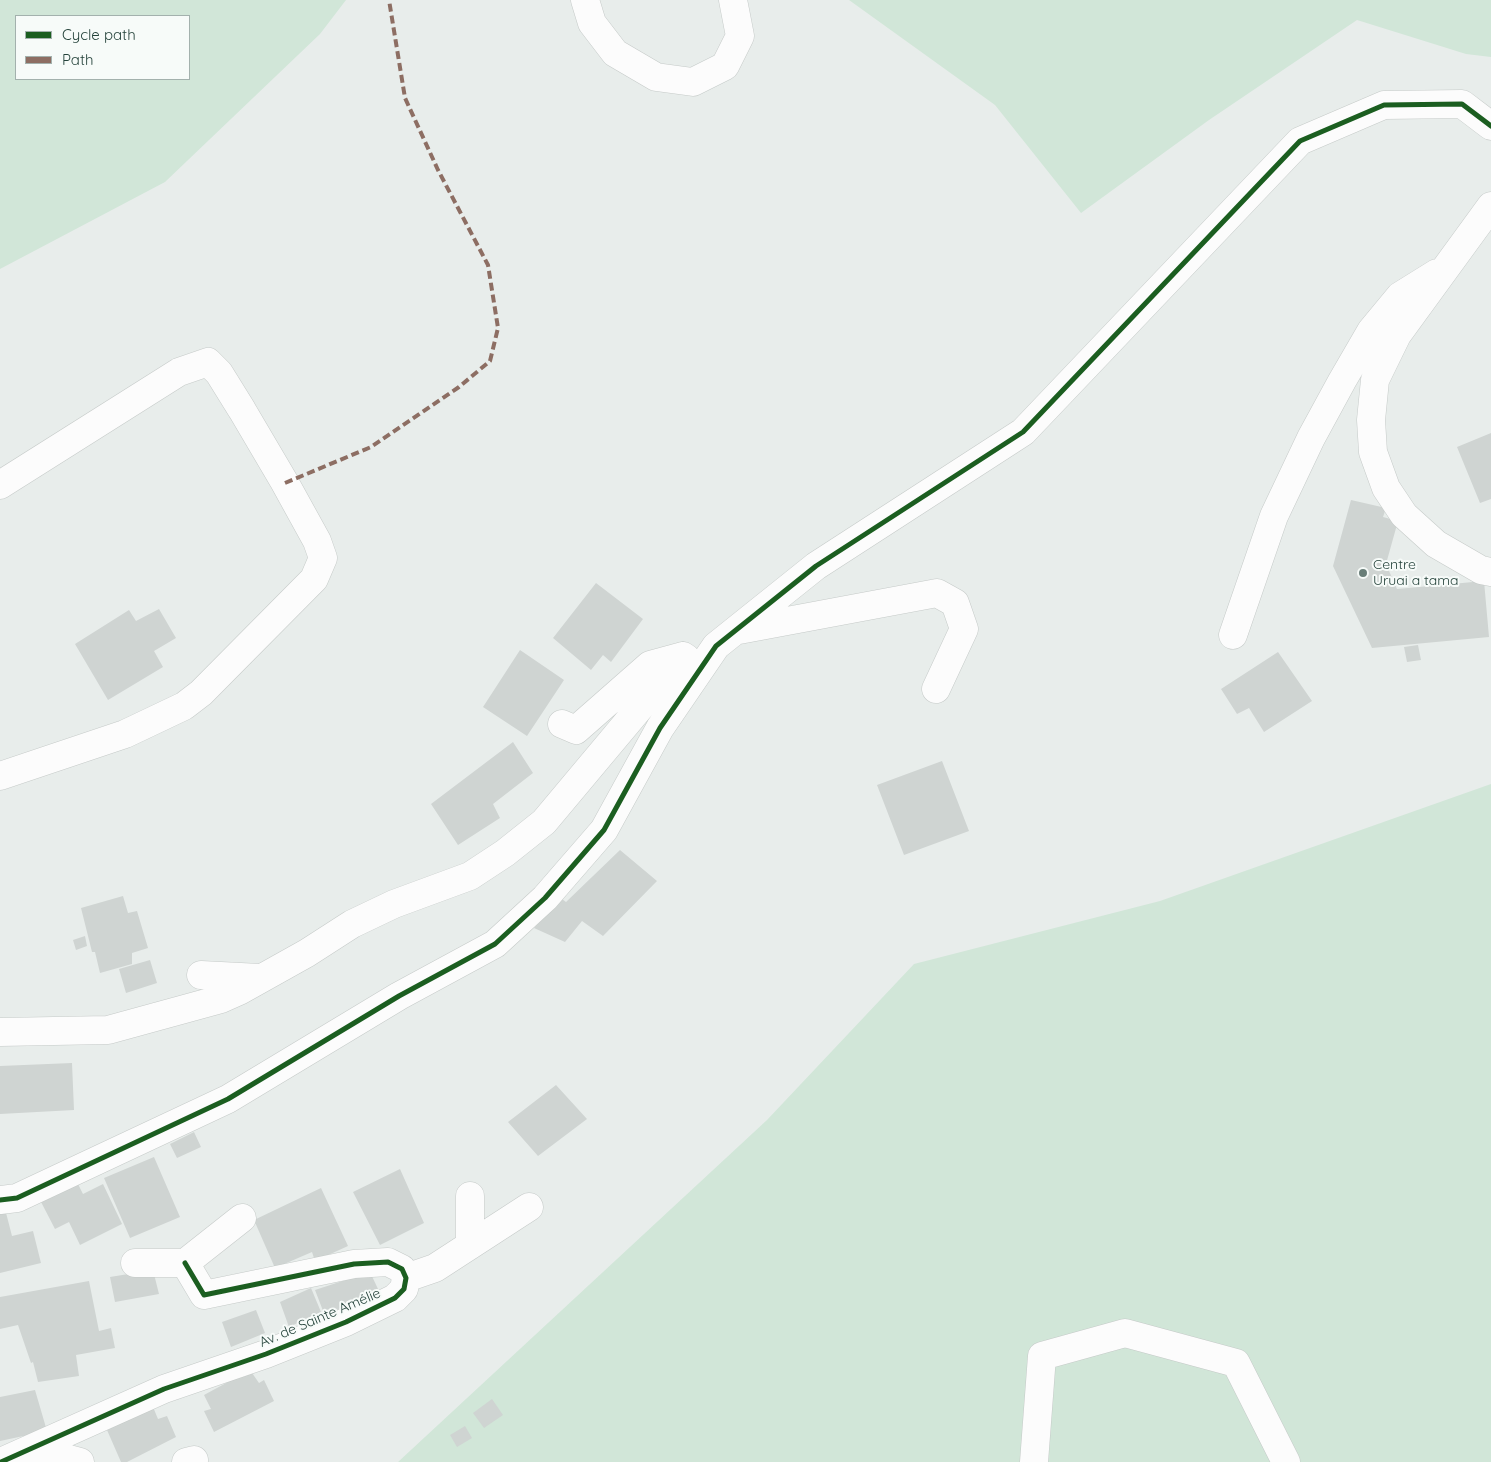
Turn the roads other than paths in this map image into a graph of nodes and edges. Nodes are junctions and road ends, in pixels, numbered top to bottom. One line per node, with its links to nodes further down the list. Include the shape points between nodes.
1 (585, 0): 2 (street, via 592,23 615,52 656,77 693,82 725,66 740,36)
2 (733, 0)
3 (1491, 126): 8 (street, via 1462,104 1384,105 1300,141 1023,432 816,566)
4 (1491, 206): 5 (street)
5 (1448, 266): 7 (street, via 1397,335 1375,380 1371,420 1373,452 1386,488 1404,515 1436,544 1481,570); 9 (street, via 1400,296 1371,331 1311,438 1274,516)
6 (0, 486): 13 (street, via 179,372 208,362 219,373 280,475 323,558 314,579 201,693 184,706 125,734)
7 (1491, 572)
8 (735, 630): 10 (street); 11 (street, via 937,593 956,603 964,629)
9 (1232, 635)
10 (693, 660): 12 (street, via 650,666 576,730); 15 (street, via 544,822 505,853 470,876 394,904 352,924); 18 (street, via 604,830 545,898 495,944 399,996 228,1099 17,1198)
11 (936, 689)
12 (562, 724)
13 (0, 776)
14 (201, 975): 15 (street)
15 (260, 978): 16 (street, via 221,1000 108,1030)
16 (0, 1032)
17 (470, 1196): 21 (street)
18 (0, 1200)
19 (529, 1207): 21 (street)
20 (242, 1218): 23 (street)
21 (470, 1245): 24 (street, via 435,1268)
22 (135, 1263): 23 (street)
23 (185, 1263): 24 (street, via 204,1294 388,1262 402,1269)
24 (406, 1278): 25 (street, Av. de Sainte Amélie, via 404,1289 396,1298 346,1322 164,1390)
25 (32, 1449): 26 (street, Av. de Sainte Amélie); 27 (street)
26 (1, 1462)
27 (80, 1462)
28 (1034, 1462): 29 (street, via 1042,1356 1125,1333 1236,1363)
29 (1286, 1462)

